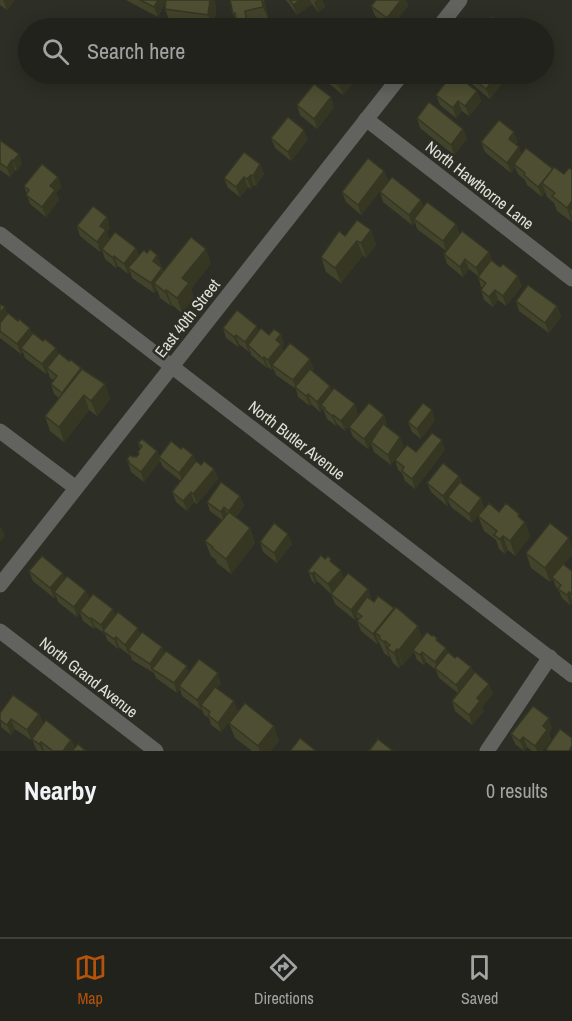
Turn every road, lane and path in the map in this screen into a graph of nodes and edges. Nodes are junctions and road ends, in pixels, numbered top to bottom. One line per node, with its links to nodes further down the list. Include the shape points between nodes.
1 (460, 0): 2 (street)
2 (446, 18)
3 (394, 84): 4 (street, East 40th Street)
4 (366, 119): 6 (street, North Hawthorne Lane); 7 (street, East 40th Street)
5 (0, 234): 7 (street, North Butler Avenue)
6 (572, 279)
7 (172, 367): 9 (street, East 40th Street); 12 (street, North Butler Avenue)
8 (0, 430): 9 (street)
9 (76, 488): 10 (street, East 40th Street)
10 (0, 585)
11 (0, 631): 14 (street, North Grand Avenue)
12 (550, 657): 13 (street, North Butler Avenue); 15 (street)
13 (572, 675)
14 (156, 751)
15 (487, 751)

